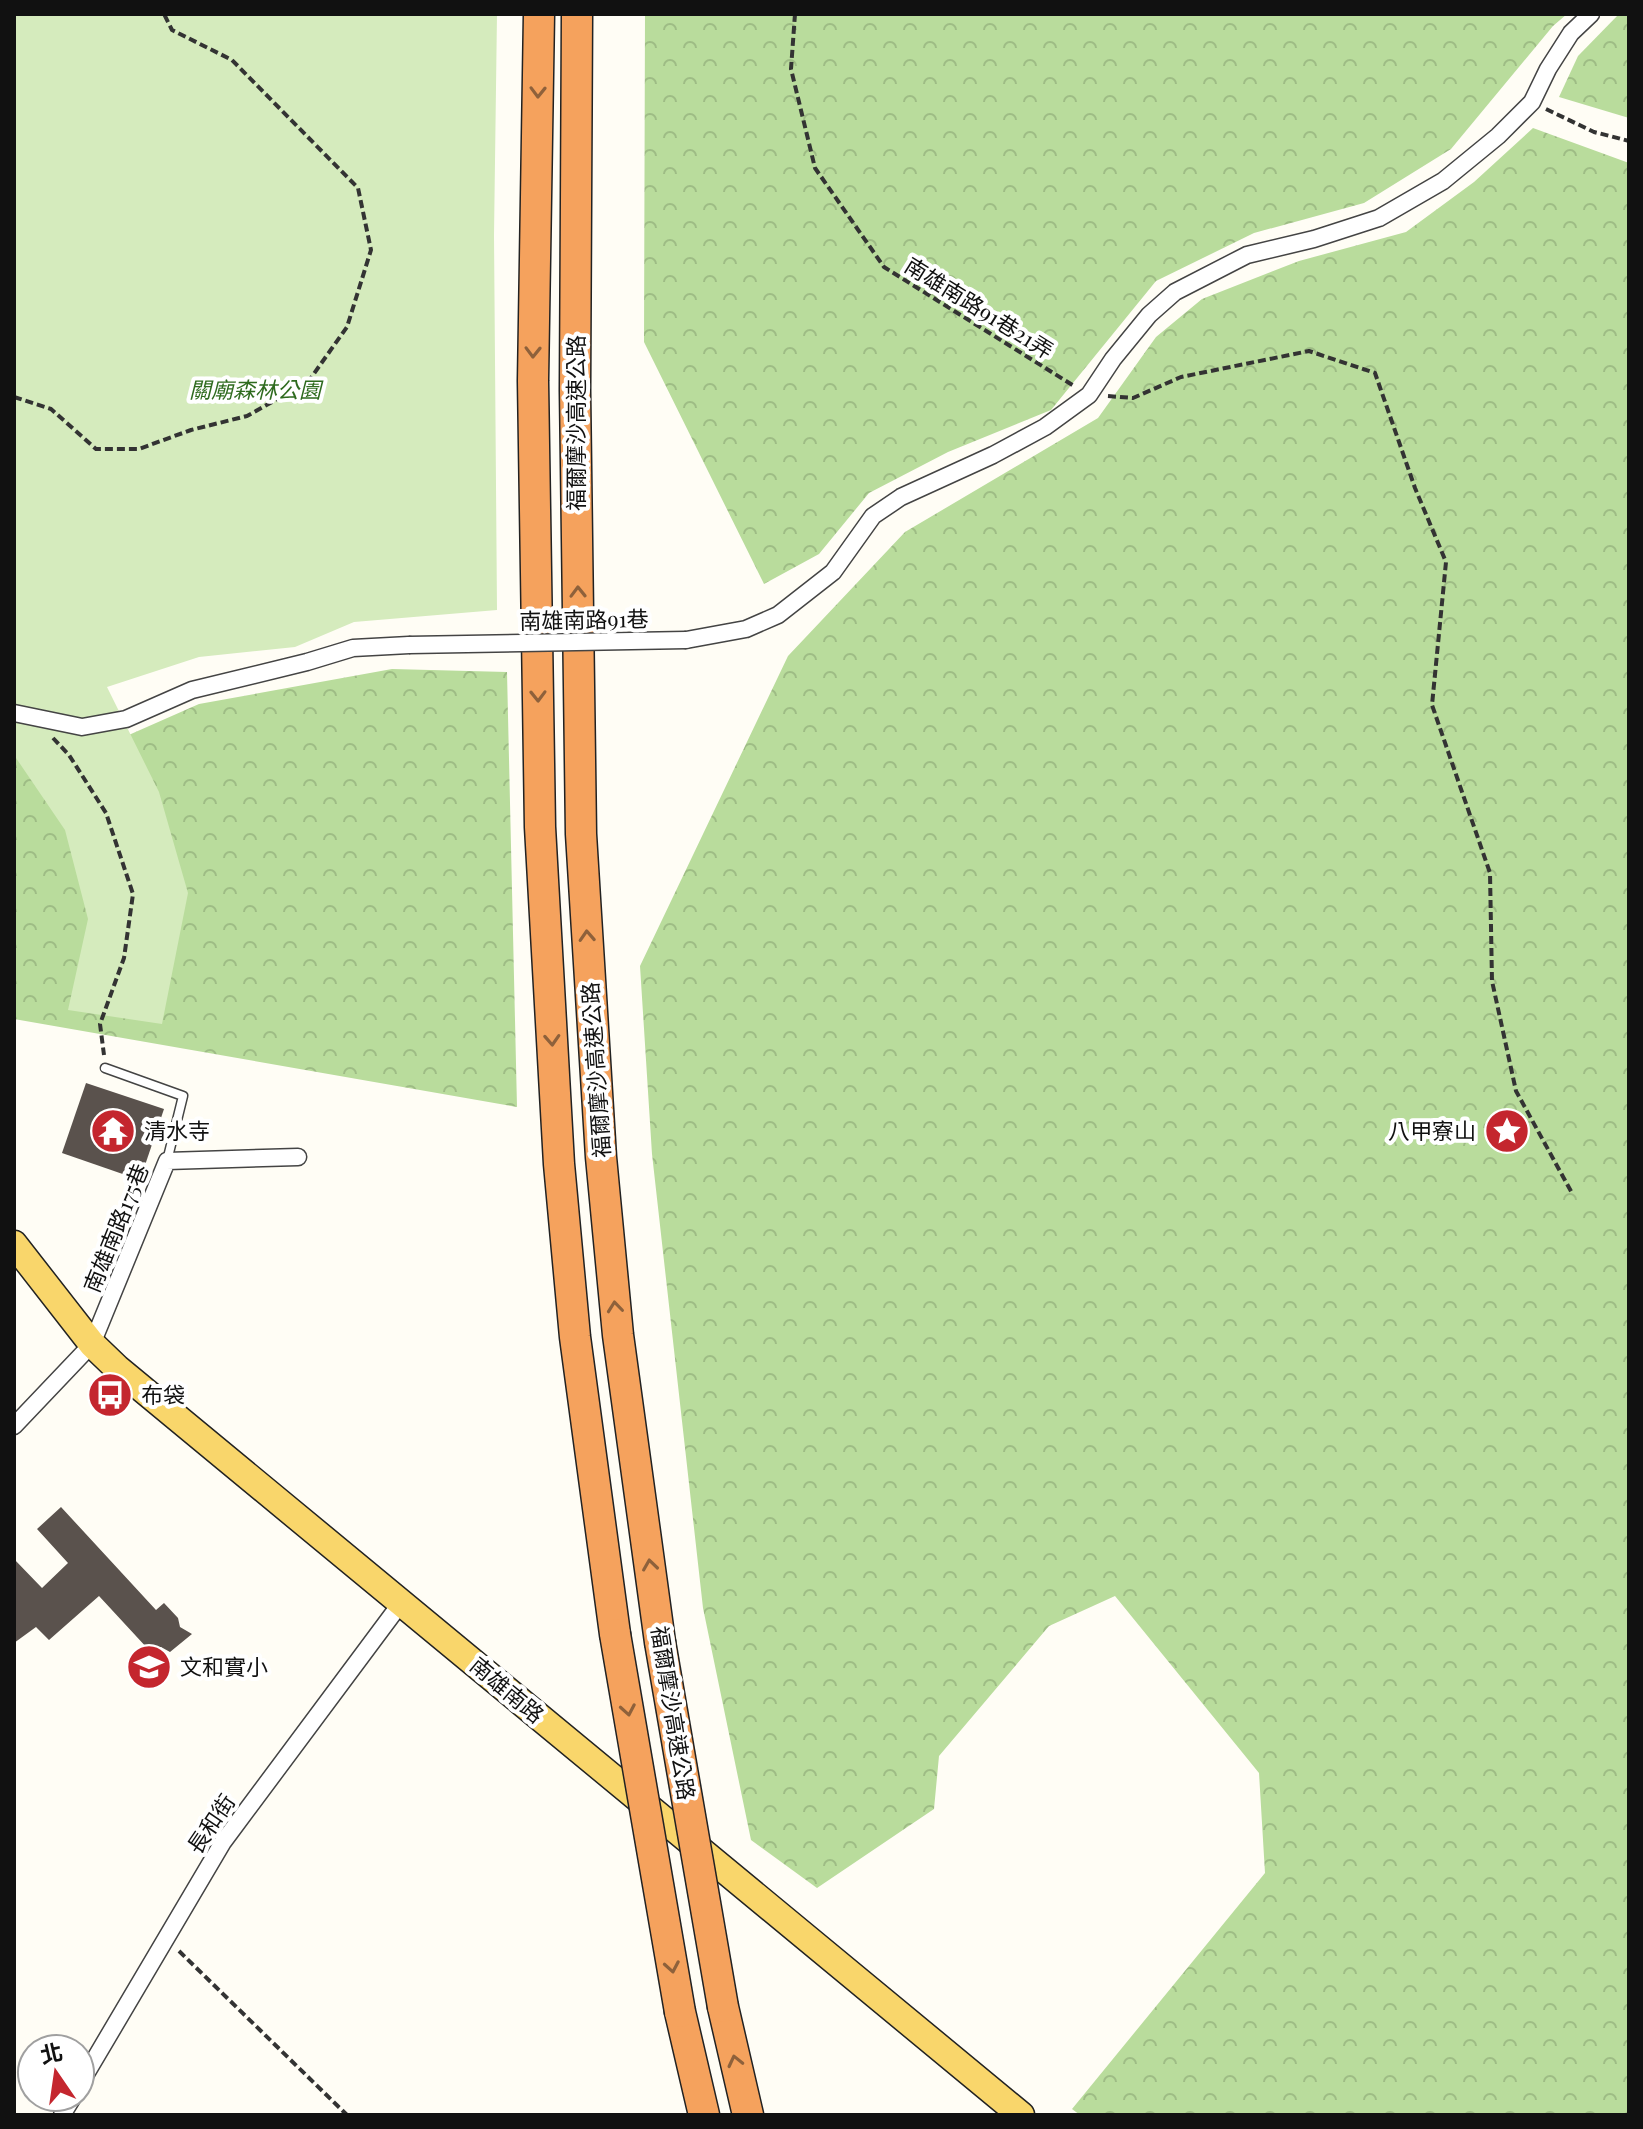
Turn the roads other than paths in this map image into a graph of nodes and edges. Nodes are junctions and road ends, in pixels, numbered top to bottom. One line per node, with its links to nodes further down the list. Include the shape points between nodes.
1 (539, 14): 13 (highway, 福爾摩沙高速公路, one-way to 13, bridge, via 533,381 540,827 560,1180 615,1634 680,2012)
2 (577, 14): 14 (highway, 福爾摩沙高速公路, one-way to 2, bridge, via 723,2007 660,1642 618,1335 601,1157 581,834)
3 (1591, 14): 4 (street, 南雄南路91巷, bridge, via 1571,33 1532,102 1443,181 1379,218 1247,255 1175,292 1149,315 1089,395 1045,427 901,497 873,516 833,572 778,615 746,629 686,640 353,648 192,690 126,719 82,727)
4 (14, 713)
5 (105, 1068): 7 (lane, via 183,1096)
6 (298, 1157): 7 (street, 南雄南路175巷)
7 (167, 1161): 9 (street, 南雄南路175巷)
8 (14, 1244): 9 (main road, 南雄南路)
9 (92, 1344): 10 (street); 11 (main road, 南雄南路)
10 (14, 1426)
11 (401, 1603): 12 (street, 長和街, via 223,1842); 15 (main road, 南雄南路)
12 (96, 2057)
13 (704, 2115)
14 (748, 2115)
15 (1021, 2115)

